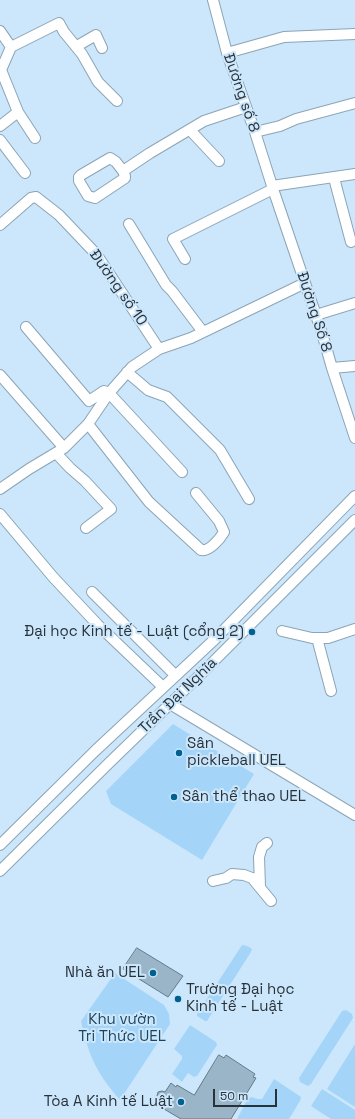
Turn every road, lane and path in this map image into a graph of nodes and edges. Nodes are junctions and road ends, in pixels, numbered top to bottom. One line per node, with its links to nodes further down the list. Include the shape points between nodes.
1 (213, 0): 7 (street, Đường số 8)
2 (0, 31): 5 (street)
3 (355, 34): 7 (street, via 284,37)
4 (77, 46): 5 (street, via 59,23); 6 (street, via 96,35); 9 (street, via 98,82)
5 (10, 47): 8 (street)
6 (102, 48)
7 (227, 53): 11 (street, Đường số 8)
8 (0, 70): 12 (street)
9 (117, 100)
10 (355, 103): 15 (street)
11 (246, 107): 14 (street, via 206,120); 15 (street, Đường số 8)
12 (18, 112): 13 (street); 16 (street)
13 (0, 126)
14 (190, 130): 18 (street); 19 (street)
15 (255, 132): 23 (street, Đường số 8)
16 (35, 138)
17 (0, 140): 20 (street)
18 (219, 161)
19 (123, 171): 19 (street, via 125,178 95,198 88,196 79,181 81,175 110,158)
20 (25, 173)
21 (355, 174): 22 (street)
22 (334, 178): 23 (street); 26 (street)
23 (272, 187): 27 (street, via 173,239); 28 (street, Đường Số 8)
24 (129, 224): 32 (street, via 166,285)
25 (0, 225): 33 (street, Đường số 10, via 31,198 36,197 59,215 97,255)
26 (351, 242)
27 (185, 259)
28 (305, 283): 30 (street, Đường Số 8); 32 (street)
29 (355, 303): 30 (street)
30 (316, 315): 35 (street, Đường Số 8)
31 (26, 327): 38 (street, via 89,402 104,391)
32 (203, 332): 33 (street)
33 (159, 349): 36 (street)
34 (355, 366): 35 (street)
35 (332, 368): 40 (street, Đường Số 8)
36 (128, 372): 38 (street); 46 (street, via 148,390 167,397 220,450)
37 (0, 374): 41 (street)
38 (109, 392): 39 (street); 42 (street)
39 (88, 424): 41 (street); 44 (street, via 149,502 204,551 224,532 219,521)
40 (355, 438)
41 (60, 450): 43 (street); 49 (street, via 111,509)
42 (182, 472)
43 (0, 490)
44 (196, 493)
45 (355, 496): 54 (street, Trần Đại Nghĩa)
46 (248, 498)
47 (0, 514): 57 (street, via 53,577)
48 (355, 520): 55 (street, Trần Đại Nghĩa)
49 (86, 528)
50 (92, 592): 56 (street)
51 (355, 630): 53 (street, via 328,638)
52 (282, 631): 53 (street)
53 (317, 638): 58 (street)
54 (204, 648): 55 (street); 56 (street, Trần Đại Nghĩa)
55 (215, 660): 59 (street, Trần Đại Nghĩa)
56 (175, 675): 57 (street, Trần Đại Nghĩa)
57 (162, 687): 62 (street, Trần Đại Nghĩa)
58 (331, 691)
59 (170, 704): 60 (street); 63 (street, Trần Đại Nghĩa)
60 (355, 815)
61 (267, 843): 65 (street, via 262,847 259,856)
62 (0, 845)
63 (0, 870)
64 (212, 881): 65 (street, via 232,874 244,875 252,878)
65 (260, 887): 66 (street)
66 (271, 901)

